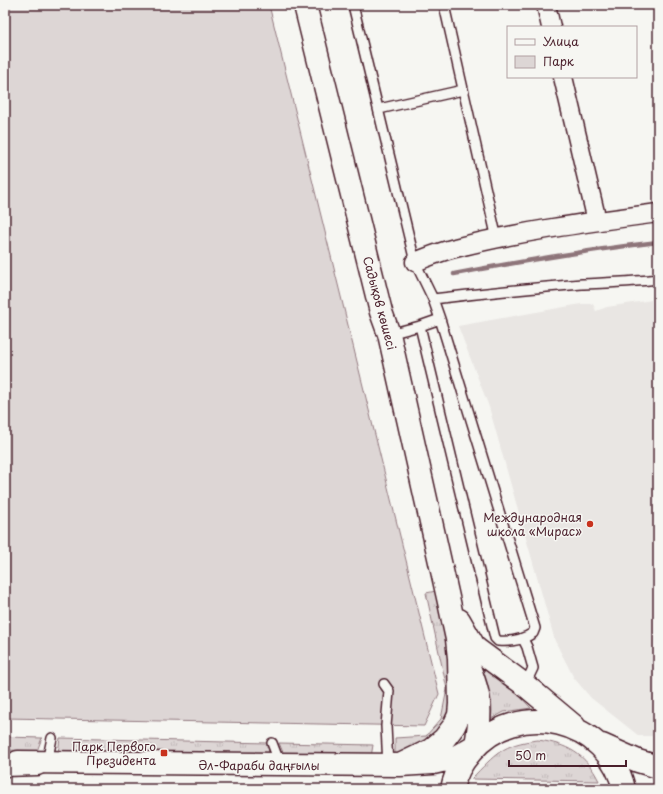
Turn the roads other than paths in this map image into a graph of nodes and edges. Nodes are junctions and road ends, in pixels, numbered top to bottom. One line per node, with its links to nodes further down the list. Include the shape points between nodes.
1 (305, 5): 17 (street, Садықов көшесі, via 381,312)
2 (353, 5): 8 (lane)
3 (444, 5): 7 (lane)
4 (546, 5): 5 (street)
5 (551, 26)
6 (563, 78): 10 (street)
7 (463, 90): 8 (lane); 11 (lane)
8 (379, 109): 12 (lane)
9 (658, 214): 10 (street)
10 (597, 221): 11 (street)
11 (496, 239): 12 (street, via 454,248)
12 (415, 262): 14 (lane)
13 (658, 279): 14 (lane)
14 (433, 299): 15 (lane)
15 (440, 319): 16 (lane); 20 (lane, via 535,628 533,633)
16 (420, 326): 17 (lane); 20 (lane, via 496,638 498,641)
17 (389, 334): 18 (street, Садықов көшесі)
18 (449, 602): 19 (street); 22 (street, via 474,648)
19 (457, 639): 27 (street, via 473,678 480,705); 32 (street, via 460,704 454,726 431,750)
20 (523, 639): 22 (lane, via 528,647 533,668)
21 (384, 684): 32 (lane, via 389,691 386,726)
22 (525, 685): 23 (street)
23 (579, 730): 26 (street); 27 (street, via 558,723 536,720 501,729)
24 (52, 738): 29 (lane)
25 (272, 743): 31 (lane)
26 (597, 743): 33 (street); 35 (street, via 617,768)
27 (476, 745): 32 (street, Әл-Фараби даңғылы, via 454,758 433,763); 34 (street, via 465,759)
28 (5, 762): 29 (street)
29 (42, 764): 30 (street); 31 (street, Әл-Фараби даңғылы)
30 (5, 765)
31 (281, 765): 32 (street, Әл-Фараби даңғылы)
32 (394, 766)
33 (658, 767)
34 (453, 783)
35 (623, 784)

